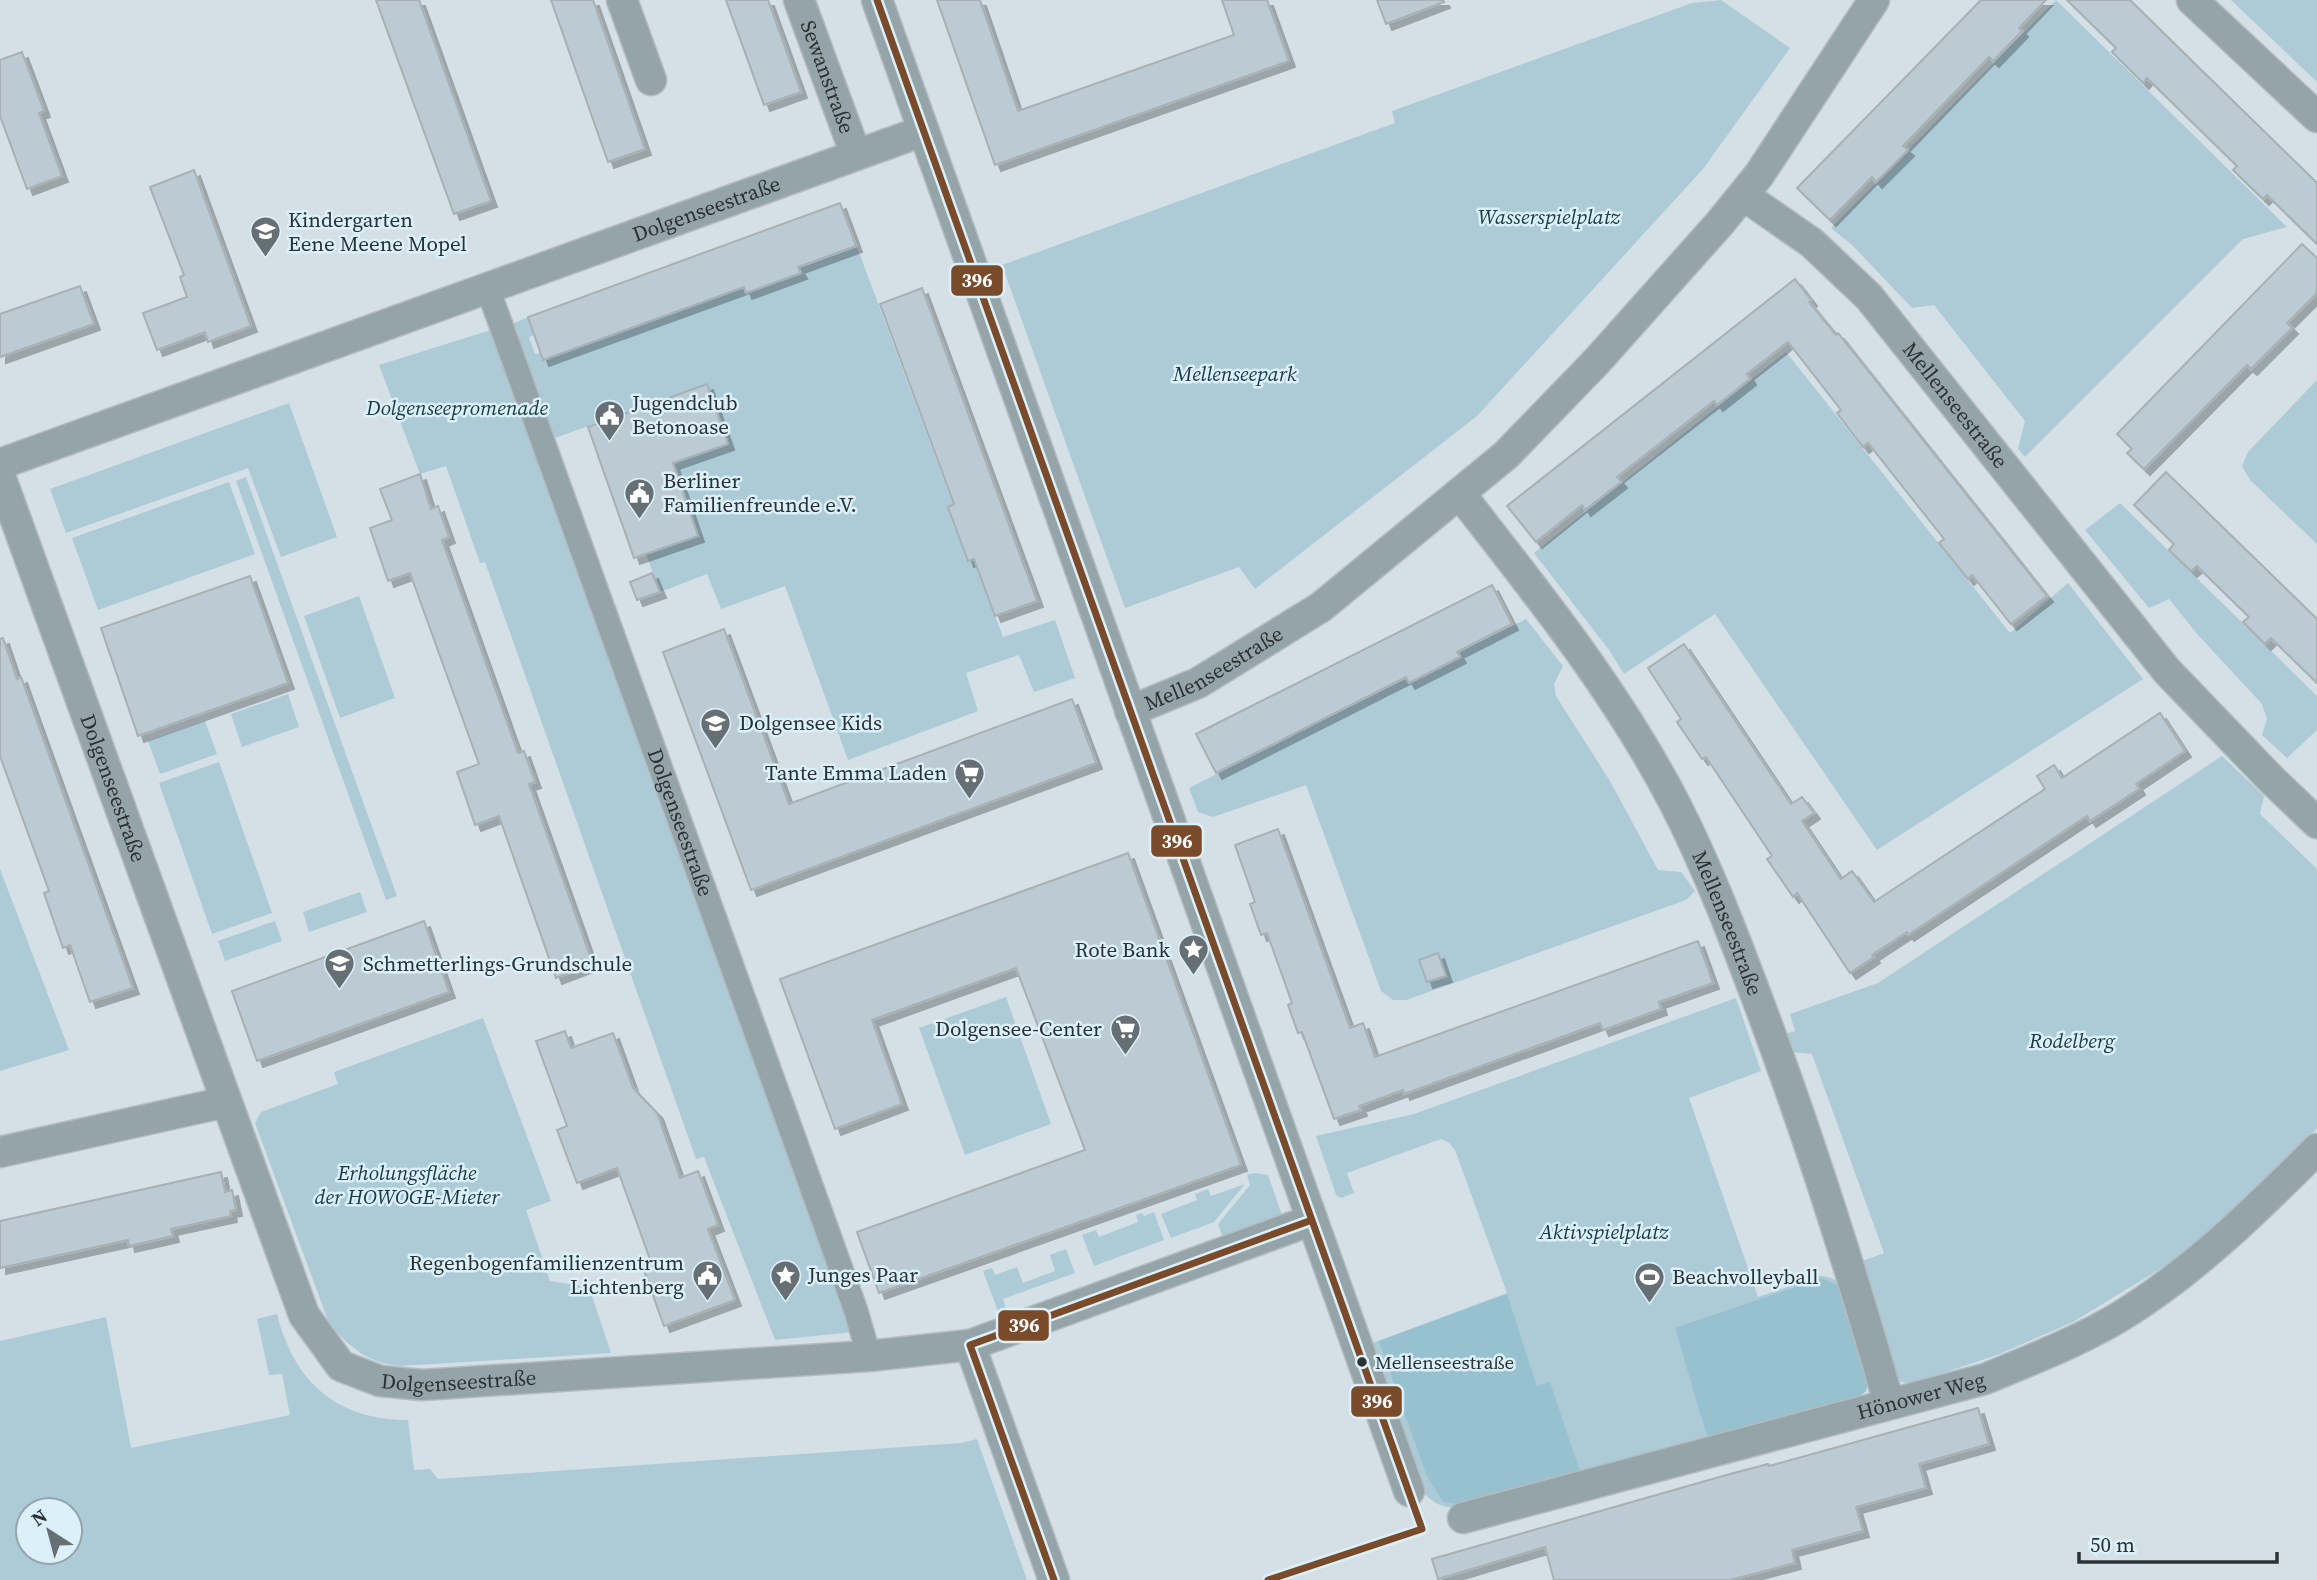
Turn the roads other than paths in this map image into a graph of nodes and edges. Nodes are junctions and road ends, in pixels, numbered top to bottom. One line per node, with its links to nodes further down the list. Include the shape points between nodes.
1 (622, 0): 6 (street)
2 (799, 0): 9 (street, Sewanstraße)
3 (877, 0): 8 (street)
4 (1874, 0): 10 (street, Mellenseestraße)
5 (2192, 0): 7 (street)
6 (651, 80)
7 (2317, 117)
8 (923, 131): 9 (street, Dolgenseestraße); 15 (street)
9 (856, 155): 11 (street, Dolgenseestraße)
10 (1743, 195): 14 (street, Mellenseestraße, via 1597,361 1506,455); 16 (street, Mellenseestraße, via 1812,243 1868,297 2167,671)
11 (488, 289): 12 (street, Dolgenseestraße); 22 (street, Dolgenseestraße)
12 (0, 464)
13 (0, 476): 17 (street, Dolgenseestraße)
14 (1460, 494): 15 (street, Mellenseestraße, via 1321,607 1198,683); 23 (street, Mellenseestraße, via 1598,674 1673,800 1719,897 1848,1260)
15 (1130, 711): 20 (street)
16 (2315, 821)
17 (226, 1102): 19 (street); 22 (street, Dolgenseestraße, via 304,1315 341,1366 380,1381 422,1385)
18 (2317, 1149): 23 (street, Hönower Weg, via 2263,1203 2171,1282 2120,1316 1984,1379)
19 (0, 1152)
20 (1312, 1220): 21 (street, Dolgenseestraße); 24 (street)
21 (970, 1345): 22 (street, Dolgenseestraße); 26 (street)
22 (869, 1356)
23 (1889, 1404): 25 (street, Hönower Weg)
24 (1409, 1491)
25 (1464, 1518)
26 (1054, 1580)

